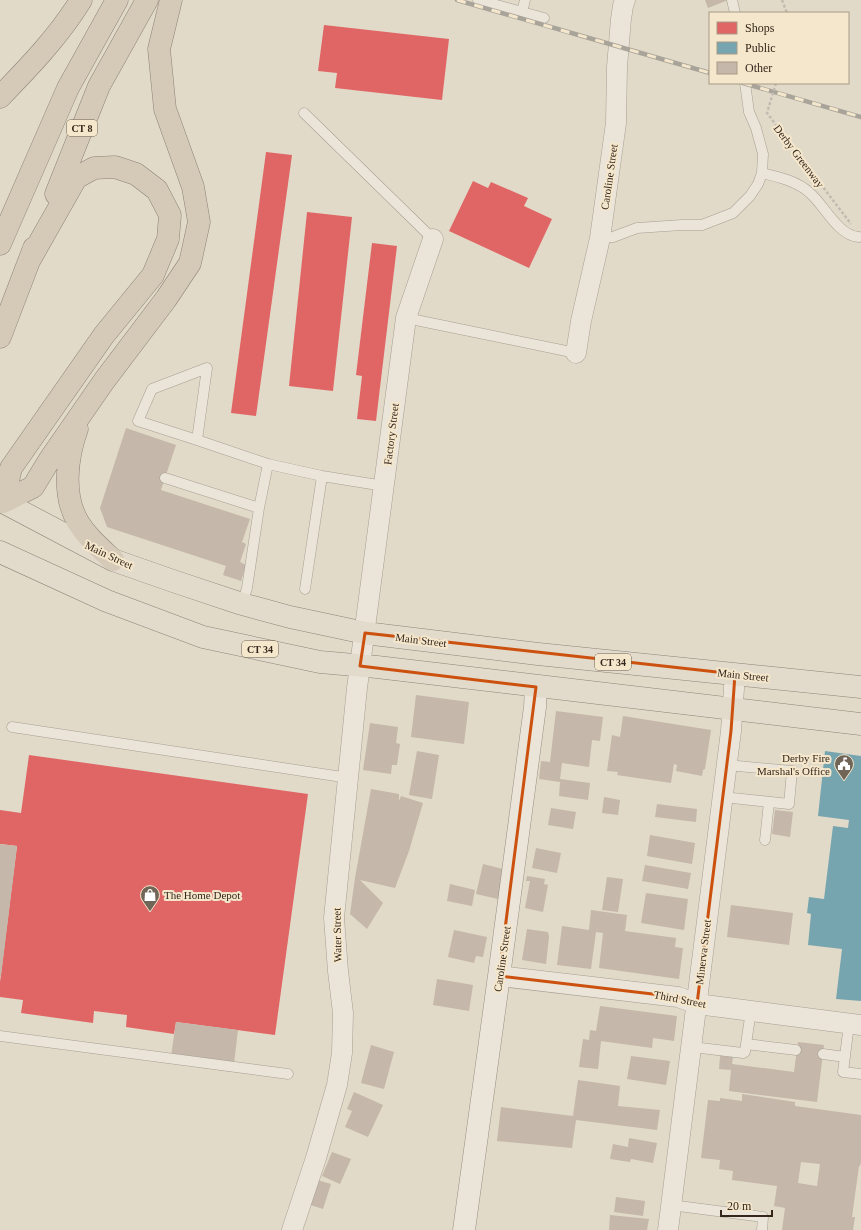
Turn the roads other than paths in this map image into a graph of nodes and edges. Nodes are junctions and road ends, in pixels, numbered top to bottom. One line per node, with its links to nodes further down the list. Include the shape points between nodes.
1 (117, 0): 19 (highway, CT 8, via 68,88)
2 (147, 0): 20 (highway, CT 8, via 99,86)
3 (172, 0): 24 (highway, via 159,49 165,109 193,187 198,229 190,263)
4 (478, 0): 9 (lane)
5 (525, 0): 9 (lane)
6 (625, 0): 16 (street, Caroline Street, via 617,67 616,123)
7 (732, 0): 10 (lane)
8 (80, 2): 13 (highway, via 70,19)
9 (522, 12): 11 (lane)
10 (735, 12)
11 (544, 18)
12 (745, 84): 15 (lane, via 749,112 763,154)
13 (0, 97)
14 (304, 112): 18 (lane)
15 (762, 173): 16 (lane, via 750,196 733,213 717,220 702,225 637,228 613,237); 17 (lane, via 800,186 810,193 845,233)
16 (600, 238): 23 (street, Caroline Street)
17 (859, 238)
18 (433, 239): 21 (street, Factory Street)
19 (0, 244)
20 (29, 261): 22 (highway, CT 8); 30 (highway, via 76,178 94,168 115,167 136,174 157,190 170,215 168,239 153,275 104,335 11,468)
21 (406, 318): 23 (lane); 29 (street, Factory Street)
22 (0, 337)
23 (576, 353)
24 (86, 408): 30 (highway, via 33,487); 33 (highway, via 76,430 70,460 70,504 77,521 90,538)
25 (197, 440): 25 (lane, via 200,418 207,368 152,389 138,421); 26 (lane)
26 (268, 464): 27 (lane); 31 (lane)
27 (322, 476): 29 (lane); 34 (lane)
28 (165, 478): 31 (lane)
29 (384, 486): 36 (street, Factory Street)
30 (3, 502): 33 (main road, Main Street / CT 34)
31 (259, 508): 35 (lane, via 247,588)
32 (0, 552): 37 (main road, CT 34, via 107,600 203,637 320,662)
33 (113, 560): 35 (main road, Main Street / CT 34)
34 (305, 589)
35 (242, 604): 36 (main road, Main Street / CT 34)
36 (365, 634): 37 (street, Water Street); 38 (main road, Main Street / CT 34)
37 (360, 666): 39 (main road, CT 34); 45 (street, Water Street)
38 (735, 674): 40 (main road, Main Street / CT 34); 41 (street, Minerva Street)
39 (536, 687): 41 (main road, CT 34); 49 (main road, Caroline Street)
40 (861, 687)
41 (732, 709): 42 (main road, CT 34); 44 (street, Minerva Street)
42 (861, 724)
43 (12, 727): 45 (lane)
44 (727, 765): 46 (street, Minerva Street); 47 (lane, via 792,771 788,804)
45 (349, 778): 62 (street, Water Street, via 334,918 343,1013 342,1053 337,1085)
46 (723, 797): 47 (lane); 50 (street, Minerva Street)
47 (769, 802): 48 (lane)
48 (765, 840)
49 (499, 976): 50 (street, Third Street, via 678,997); 63 (main road, Caroline Street)
50 (697, 1004): 51 (street, Third Street); 55 (street, Minerva Street)
51 (751, 1011): 52 (street, Third Street); 54 (lane)
52 (855, 1024): 58 (lane)
53 (0, 1036): 59 (lane)
54 (746, 1044): 55 (lane, via 743,1053); 56 (lane)
55 (692, 1047): 61 (street, Minerva Street)
56 (796, 1050)
57 (823, 1054): 58 (lane)
58 (845, 1057): 60 (lane, via 843,1072)
59 (288, 1074)
60 (861, 1074)
61 (671, 1205): 64 (street, Minerva Street); 65 (lane, via 763,1217)
62 (292, 1230)
63 (464, 1230)
64 (668, 1230)
65 (762, 1230)

